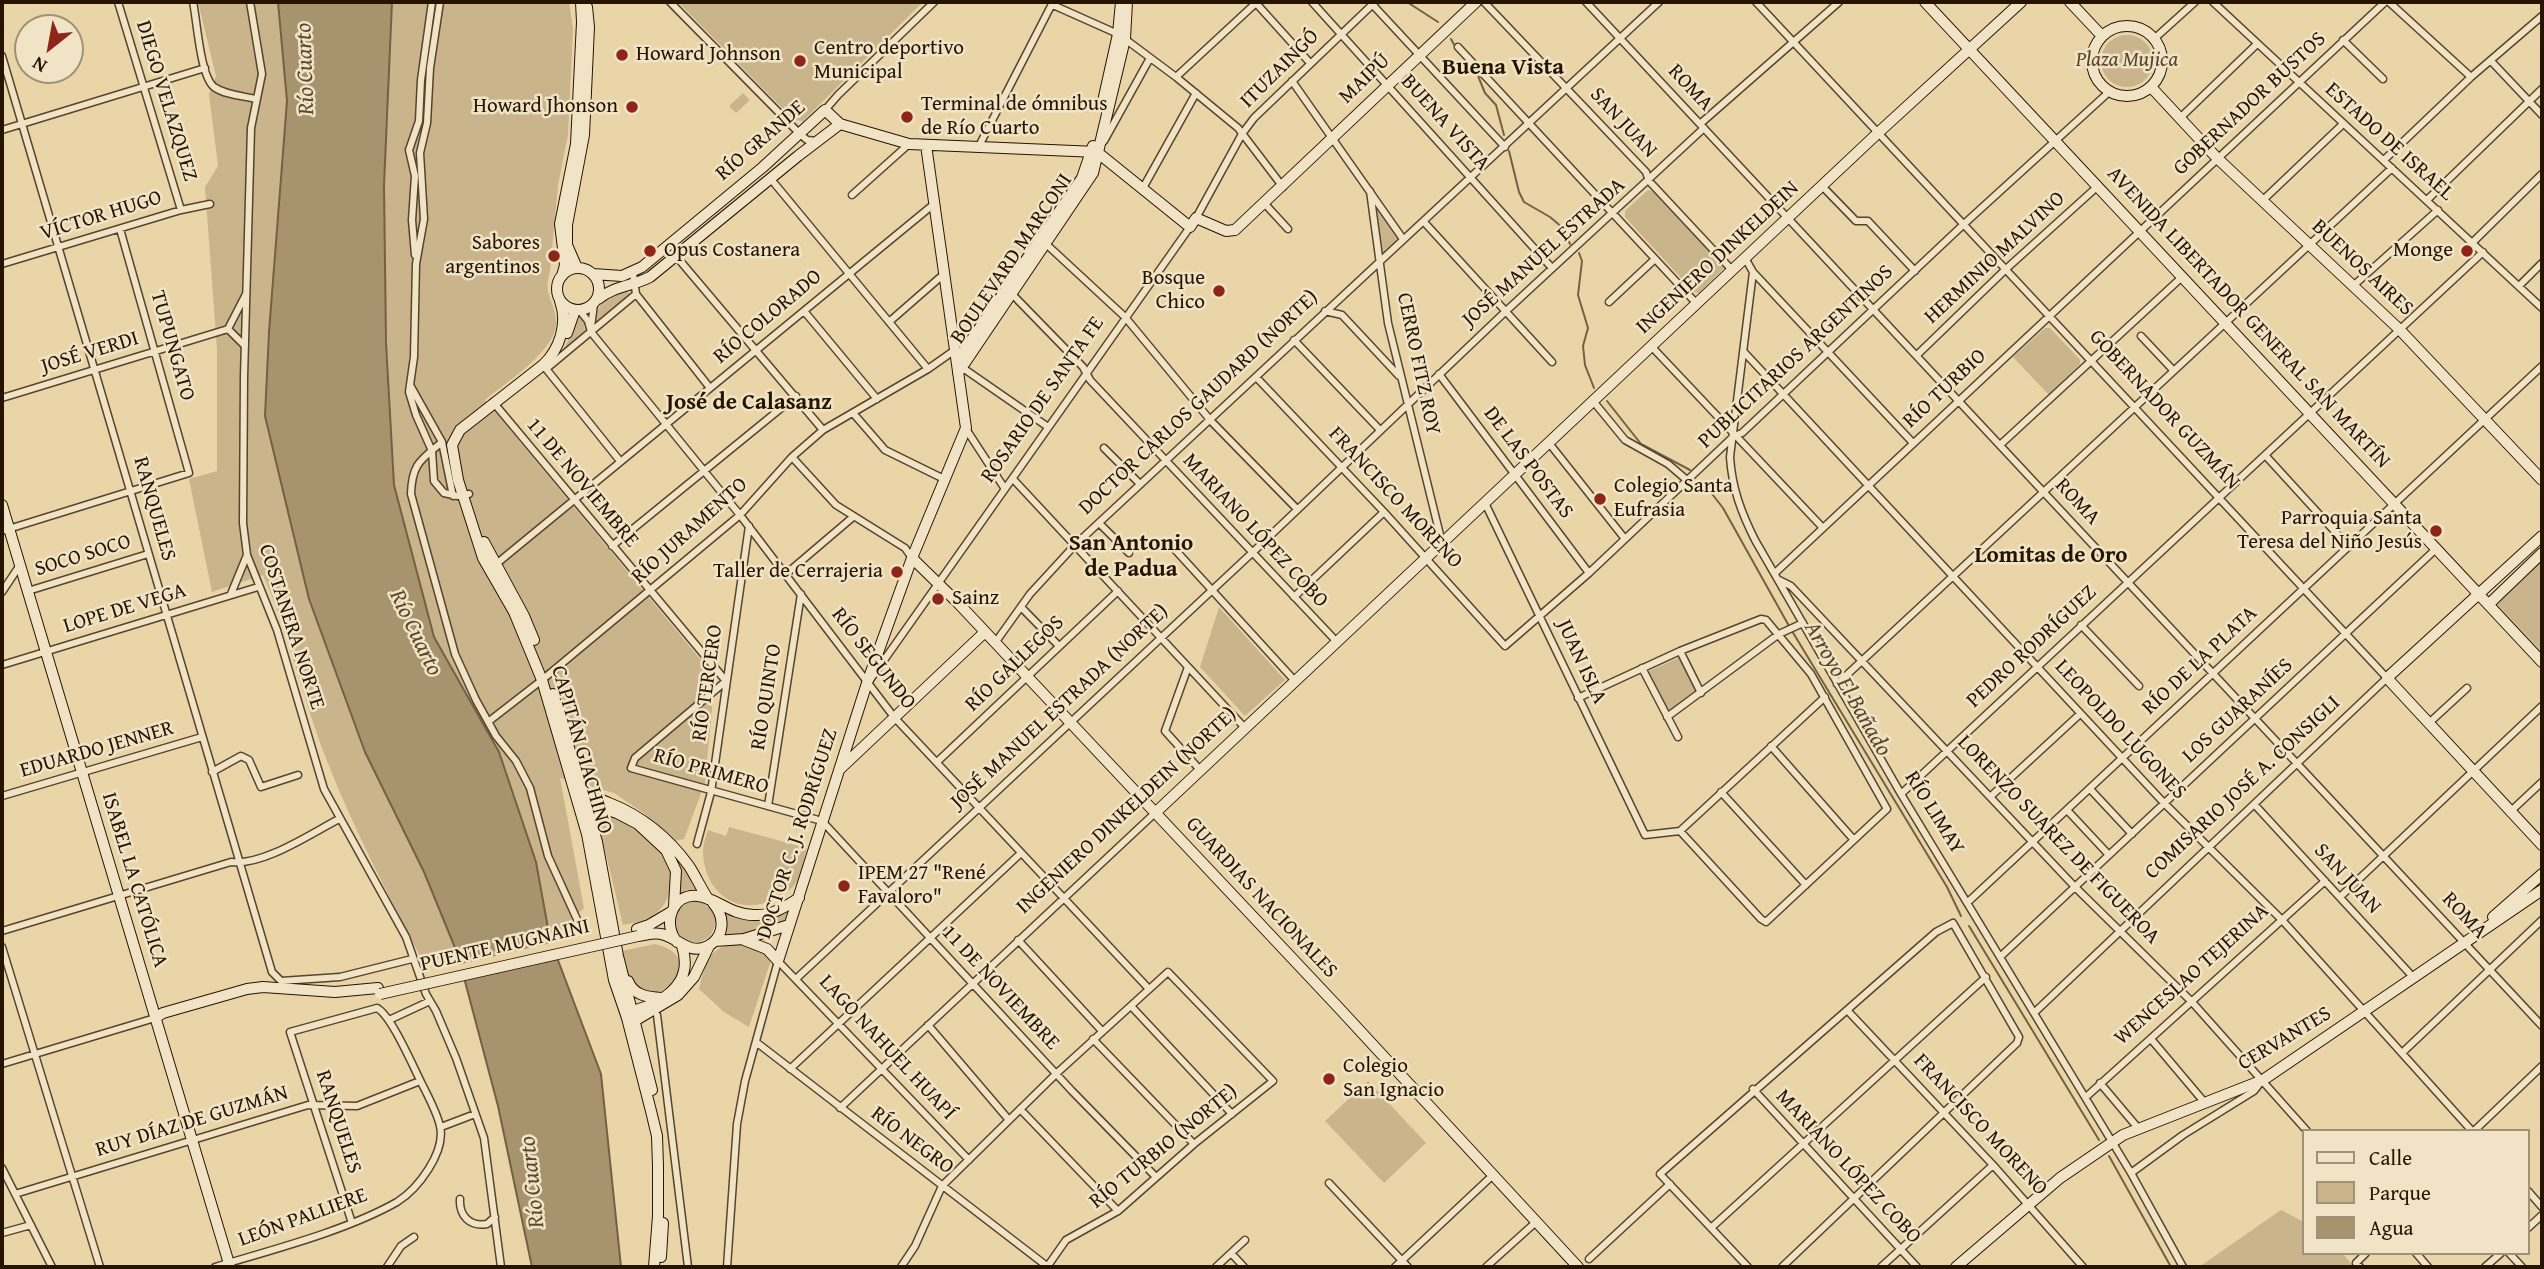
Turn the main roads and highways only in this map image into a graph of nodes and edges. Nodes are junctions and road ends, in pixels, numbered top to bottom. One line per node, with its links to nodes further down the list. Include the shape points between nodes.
1 (581, 2): 18 (main road, via 576,145 560,224 565,260)
2 (587, 2): 16 (main road, via 584,135 566,225)
3 (1121, 2): 10 (main road, BOULEVARD MARCONI)
4 (1128, 2): 10 (main road, BOULEVARD MARCONI)
5 (1476, 2): 15 (main road, MAIPÚ, via 1235,230 1193,222)
6 (1925, 2): 11 (main road, AVENIDA LIBERTADOR GENERAL SAN MARTÍN)
7 (2021, 2): 11 (main road, INGENIERO DINKELDEIN)
8 (2070, 2): 9 (main road)
9 (2102, 36): 12 (main road, via 2091,62 2096,79 2120,96); 12 (main road, via 2122,26 2145,31 2154,39 2162,58)
10 (1122, 37): 15 (main road, BOULEVARD MARCONI)
11 (1969, 49): 31 (main road, INGENIERO DINKELDEIN); 34 (main road, AVENIDA LIBERTADOR GENERAL SAN MARTÍN)
12 (2151, 87): 26 (main road, BUENOS AIRES, via 2217,158 2400,330)
13 (840, 124): 14 (main road); 19 (main road, RÍO GRANDE, via 650,277); 19 (main road, RÍO GRANDE, via 825,110)
14 (926, 145): 15 (main road); 24 (main road)
15 (1094, 151): 24 (main road, BOULEVARD MARCONI, via 1093,173)
16 (577, 268): 17 (main road); 18 (main road)
17 (593, 274): 19 (main road, RÍO GRANDE); 21 (main road, via 599,286)
18 (562, 276): 20 (main road, via 557,290)
19 (634, 278): 21 (main road, RÍO GRANDE)
20 (561, 301): 22 (main road); 23 (main road, via 563,329)
21 (596, 302): 22 (main road)
22 (577, 311): 23 (main road, via 561,348)
23 (544, 367): 25 (main road)
24 (959, 367): 33 (main road, DOCTOR C. J. RODRÍGUEZ, via 966,428)
25 (494, 404): 27 (main road, CAPITÁN GIACHINO, via 458,445); 27 (main road, CAPITÁN GIACHINO, via 460,430 452,445)
26 (2542, 480)
27 (462, 495): 38 (main road, CAPITÁN GIACHINO, via 524,616); 38 (main road, CAPITÁN GIACHINO, via 483,558)
28 (2, 505): 29 (main road, ISABEL LA CATÓLICA)
29 (5, 530): 58 (main road, ISABEL LA CATÓLICA, via 20,565)
30 (2542, 536): 34 (main road, COMISARIO JOSÉ A. CONSIGLI)
31 (1442, 543): 42 (main road, INGENIERO DINKELDEIN (NORTE))
32 (2542, 553): 35 (main road)
33 (912, 558): 36 (main road, GUARDIAS NACIONALES); 40 (main road, DOCTOR C. J. RODRÍGUEZ)
34 (2479, 593): 35 (main road, AVENIDA LIBERTADOR GENERAL SAN MARTÍN); 39 (main road, COMISARIO JOSÉ A. CONSIGLI)
35 (2488, 604): 37 (main road, AVENIDA LIBERTADOR GENERAL SAN MARTÍN)
36 (985, 632): 40 (main road); 42 (main road, GUARDIAS NACIONALES)
37 (2542, 662)
38 (545, 678): 41 (main road, CAPITÁN GIACHINO, via 577,773)
39 (2387, 678): 43 (main road, GOBERNADOR GUZMÁN)
40 (838, 771): 46 (main road, DOCTOR C. J. RODRÍGUEZ)
41 (581, 799): 47 (main road, via 593,797 626,810 653,828 688,865); 48 (main road, via 638,824 666,850 676,871); 55 (main road, CAPITÁN GIACHINO, via 597,842); 57 (main road, CAPITÁN GIACHINO, via 614,980)
42 (1155, 813): 62 (main road, GUARDIAS NACIONALES)
43 (2542, 845)
44 (2542, 874): 53 (main road, CERVANTES)
45 (2542, 891): 53 (main road, CERVANTES)
46 (799, 898): 47 (main road, via 777,911 755,916); 49 (main road, DOCTOR C. J. RODRÍGUEZ)
47 (710, 901): 48 (main road, via 694,896); 52 (main road, via 722,917 720,934)
48 (672, 909): 50 (main road); 54 (main road, via 670,931)
49 (789, 925): 51 (main road); 51 (main road, DOCTOR C. J. RODRÍGUEZ, via 778,961 767,949)
50 (637, 932): 54 (main road, via 665,935); 58 (main road, PUENTE MUGNAINI, bridge, via 379,991 321,998 264,993)
51 (744, 939): 52 (main road)
52 (712, 943): 54 (main road, via 696,949); 57 (main road, via 694,977 678,995)
53 (2463, 943): 63 (main road, CERVANTES, via 2263,1080 2112,1142 2060,1178)
54 (680, 944): 56 (main road, via 686,971)
55 (618, 956): 56 (main road, via 635,992); 57 (main road, CAPITÁN GIACHINO)
56 (663, 998): 57 (main road)
57 (632, 1016): 60 (main road, CAPITÁN GIACHINO, via 657,1136); 61 (main road, via 663,1138)
58 (155, 1018): 59 (main road, ISABEL LA CATÓLICA)
59 (229, 1265)
60 (654, 1267)
61 (660, 1267)
62 (1578, 1267)
63 (1956, 1267)

